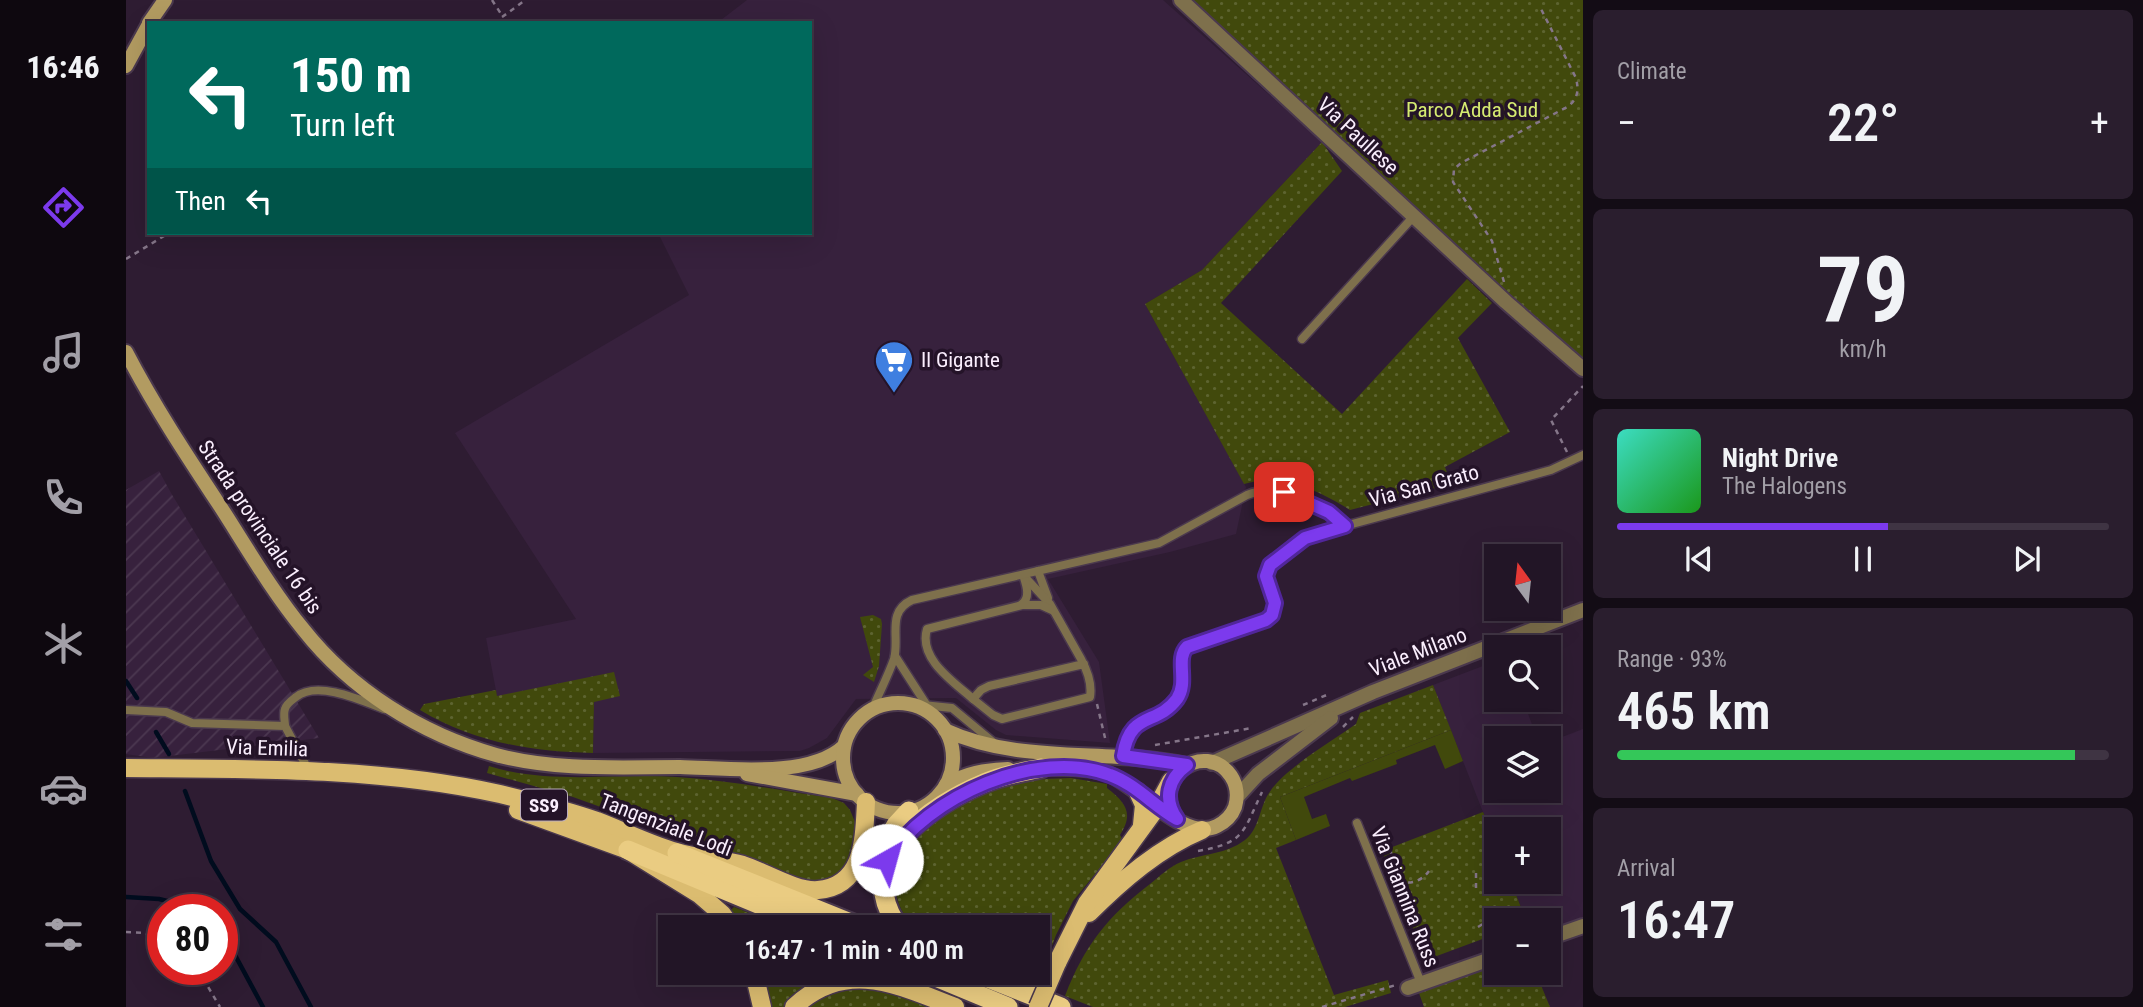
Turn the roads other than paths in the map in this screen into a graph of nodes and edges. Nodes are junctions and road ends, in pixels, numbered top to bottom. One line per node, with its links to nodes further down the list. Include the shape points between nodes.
1 (165, 0): 3 (main road)
2 (1181, 0): 6 (street, Via Paullese)
3 (150, 21)
4 (147, 27): 5 (main road)
5 (126, 66)
6 (1414, 216): 7 (lane); 9 (street, Via Paullese)
7 (1302, 339)
8 (126, 352): 24 (main road, Strada provinciale 16 bis, via 160,414 304,631 353,679)
9 (1583, 369)
10 (1583, 455): 11 (lane, Via San Grato, via 1551,470)
11 (1345, 526): 12 (lane, via 1305,500 1261,490 1159,543); 29 (lane, Via San Grato, via 1305,538 1270,565 1266,576 1275,607 1269,618 1184,650 1183,681 1176,700 1132,730)
12 (1038, 571): 13 (lane); 15 (lane)
13 (1023, 575): 14 (lane, via 1027,593); 15 (lane); 17 (lane, via 906,603 896,617)
14 (1022, 604): 15 (lane); 19 (lane, via 925,631 937,666)
15 (1053, 608): 18 (lane)
16 (1583, 610): 20 (street, Viale Milano)
17 (895, 656): 22 (lane); 23 (lane)
18 (1084, 664): 19 (lane, via 989,686); 19 (lane, via 1090,698 1002,719)
19 (973, 699)
20 (1348, 704): 30 (street); 40 (street, via 1258,774)
21 (126, 710): 25 (lane, via 166,712 192,723)
22 (872, 710): 23 (main road, via 903,703); 27 (main road, via 857,722)
23 (929, 710): 26 (main road); 28 (lane, via 947,706 956,710)
24 (408, 718): 25 (lane, via 352,697 314,690 289,702); 32 (main road, Strada provinciale 16 bis, via 464,744 526,761)
25 (285, 726): 35 (lane)
26 (945, 730): 28 (main road); 38 (main road, via 953,757)
27 (844, 746): 32 (main road, Strada provinciale 16 bis, via 826,759 802,766); 41 (main road, via 848,780)
28 (1005, 749): 29 (main road)
29 (1124, 751): 31 (main road)
30 (1212, 763): 31 (main road); 40 (main road, via 1230,775)
31 (1187, 765): 37 (main road)
32 (708, 767): 41 (main road, Strada provinciale 16 bis)
33 (126, 768): 35 (main road, Via Emilia / SS9)
34 (1041, 768): 38 (main road, via 974,772); 39 (main road, via 1099,771); 54 (highway, via 976,787 910,831 896,846 884,871 885,901)
35 (309, 771): 36 (main road, Via Emilia / SS9)
36 (405, 780): 48 (main road, SS9, via 526,812); 49 (main road, Tangenziale Lodi / SS9, via 545,805)
37 (1171, 781): 42 (main road); 44 (main road, via 1169,803)
38 (946, 785): 43 (main road, via 936,797)
39 (1138, 792): 42 (main road); 46 (main road, via 1144,813)
40 (1237, 797): 47 (main road, via 1230,817)
41 (861, 798): 43 (main road, via 879,809); 49 (main road, via 864,841 858,863 831,887 804,889 746,866)
42 (1157, 807): 44 (main road); 46 (main road)
43 (909, 811): 53 (highway, via 879,855 876,875 881,904)
44 (1177, 819): 47 (main road)
45 (1357, 823): 62 (lane, Via Giannina Russ)
46 (1142, 828): 57 (main road, via 1101,880)
47 (1202, 830): 57 (main road, via 1172,844 1133,873)
48 (628, 850): 50 (main road, via 699,894); 51 (highway, SS9)
49 (677, 853): 52 (highway, Tangenziale Lodi / SS9)
50 (723, 915)
51 (785, 915)
52 (831, 915)
53 (890, 915)
54 (893, 915)
55 (1583, 926): 56 (street)
56 (1561, 934)
57 (1066, 943): 67 (main road, bridge)
58 (1484, 961): 62 (street)
59 (757, 985): 63 (main road)
60 (955, 985): 66 (highway)
61 (1005, 985): 68 (highway)
62 (1415, 985)
63 (762, 1007)
64 (794, 1007): 65 (main road, via 823,986 859,979 893,984)
65 (955, 1007)
66 (1008, 1007)
67 (1038, 1007)
68 (1061, 1007)

